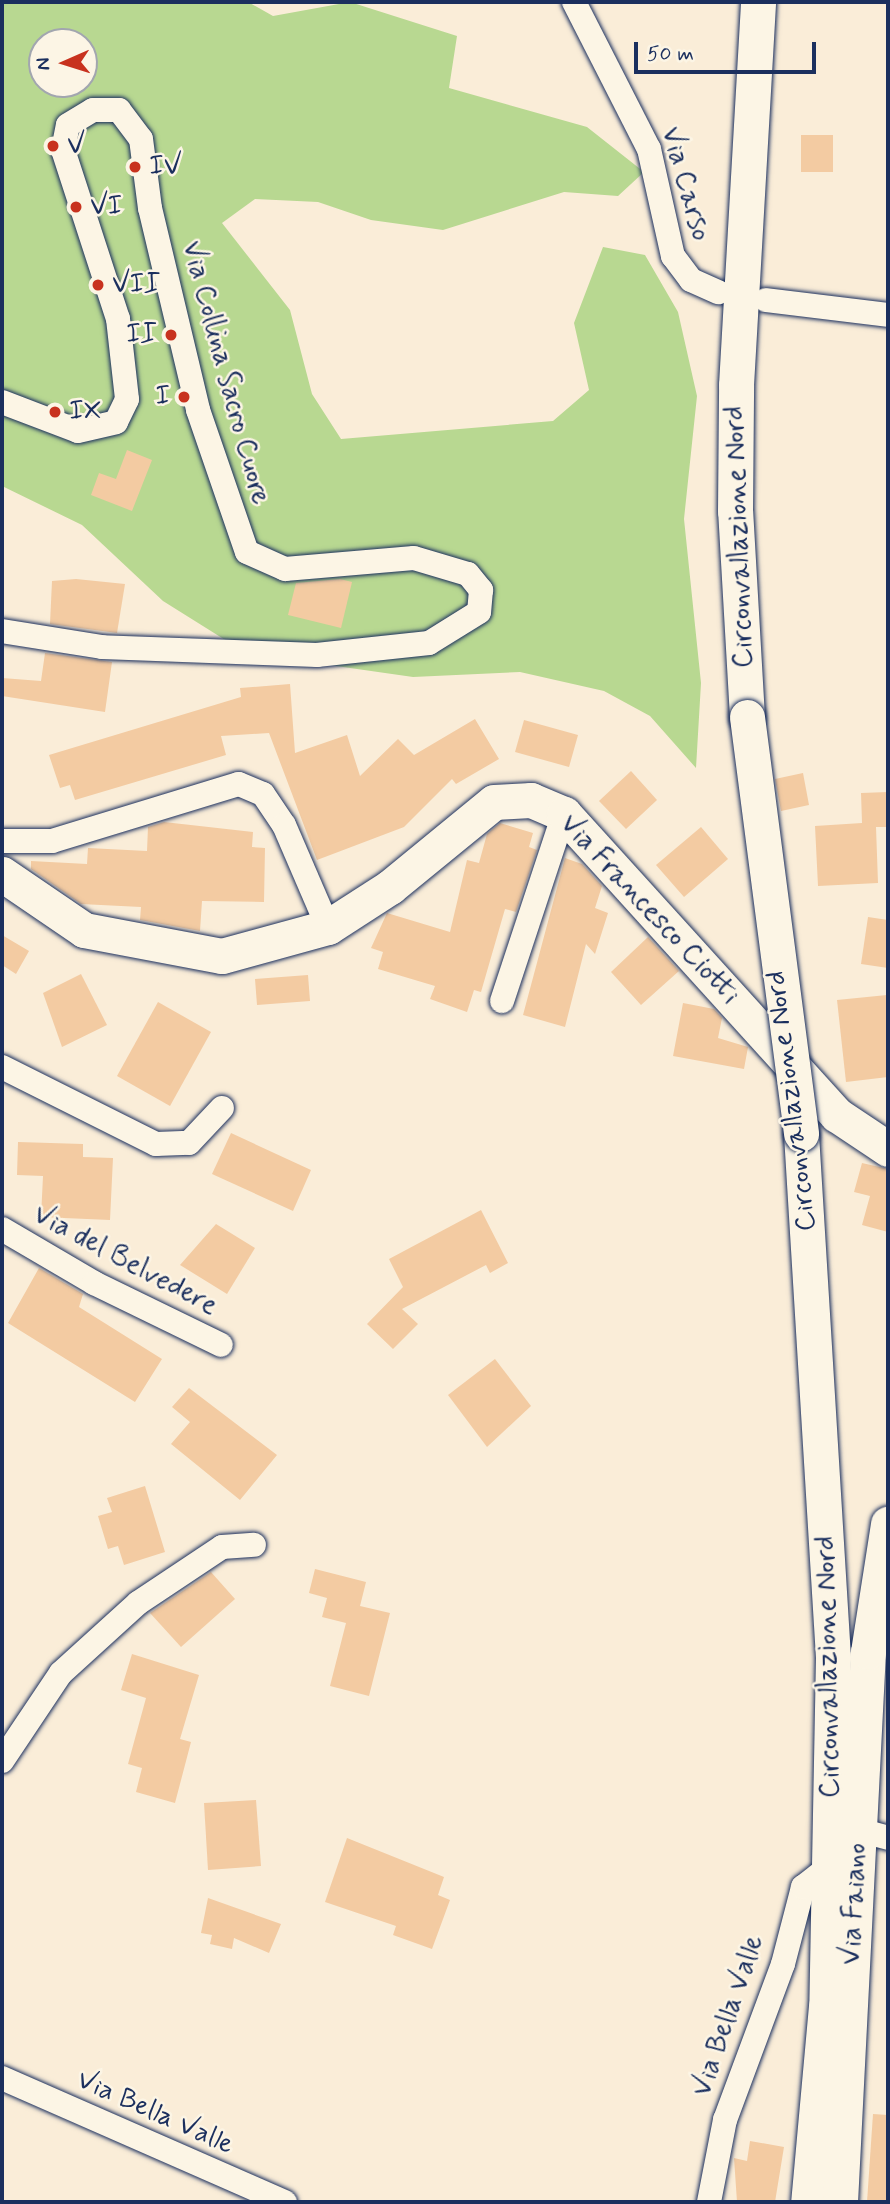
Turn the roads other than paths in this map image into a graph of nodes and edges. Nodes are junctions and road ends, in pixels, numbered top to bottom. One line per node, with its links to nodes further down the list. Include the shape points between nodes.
1 (574, 2): 3 (street, Via Carso, via 649,149 673,256 691,280)
2 (758, 2): 23 (main road, Circonvallazione Nord, bridge, via 736,384 739,619 770,922 801,1134 832,1644)
3 (718, 292)
4 (766, 300): 5 (street)
5 (888, 315)
6 (2, 402): 7 (street, Via Collina Sacro Cuore, via 79,431 116,422 127,399 118,319 63,150 68,125 93,110 119,110 141,139 150,208 198,410 247,552 285,569 414,558 468,574 481,590 479,612 429,643 317,655 102,647)
7 (2, 631)
8 (564, 814): 11 (main road, Via Francesco Ciotti, via 531,800 494,802 390,887); 12 (street); 15 (main road, Via Francesco Ciotti, via 837,1115)
9 (2, 841): 11 (street, via 52,841 239,784 263,794 284,825)
10 (2, 874): 11 (main road, Via Francesco Ciotti, via 84,930 150,946 222,956)
11 (328, 927)
12 (502, 1001)
13 (2, 1067): 14 (street, via 156,1144 189,1143)
14 (222, 1108)
15 (888, 1149)
16 (2, 1229): 17 (street, Via del Belvedere, via 94,1283)
17 (222, 1345)
18 (888, 1524): 20 (main road, Via Faiano)
19 (254, 1545): 21 (street, via 222,1547 138,1603 61,1673)
20 (878, 1655): 22 (main road, Via Faiano)
21 (2, 1761)
22 (874, 1834): 28 (main road, Via Faiano)
23 (831, 1866): 26 (street, Via Bella Valle, via 803,1887 783,1964 724,2120); 27 (main road, Circonvallazione Nord)
24 (2, 2078): 25 (street, Via Bella Valle)
25 (285, 2202)
26 (709, 2202)
27 (808, 2202)
28 (840, 2202)

